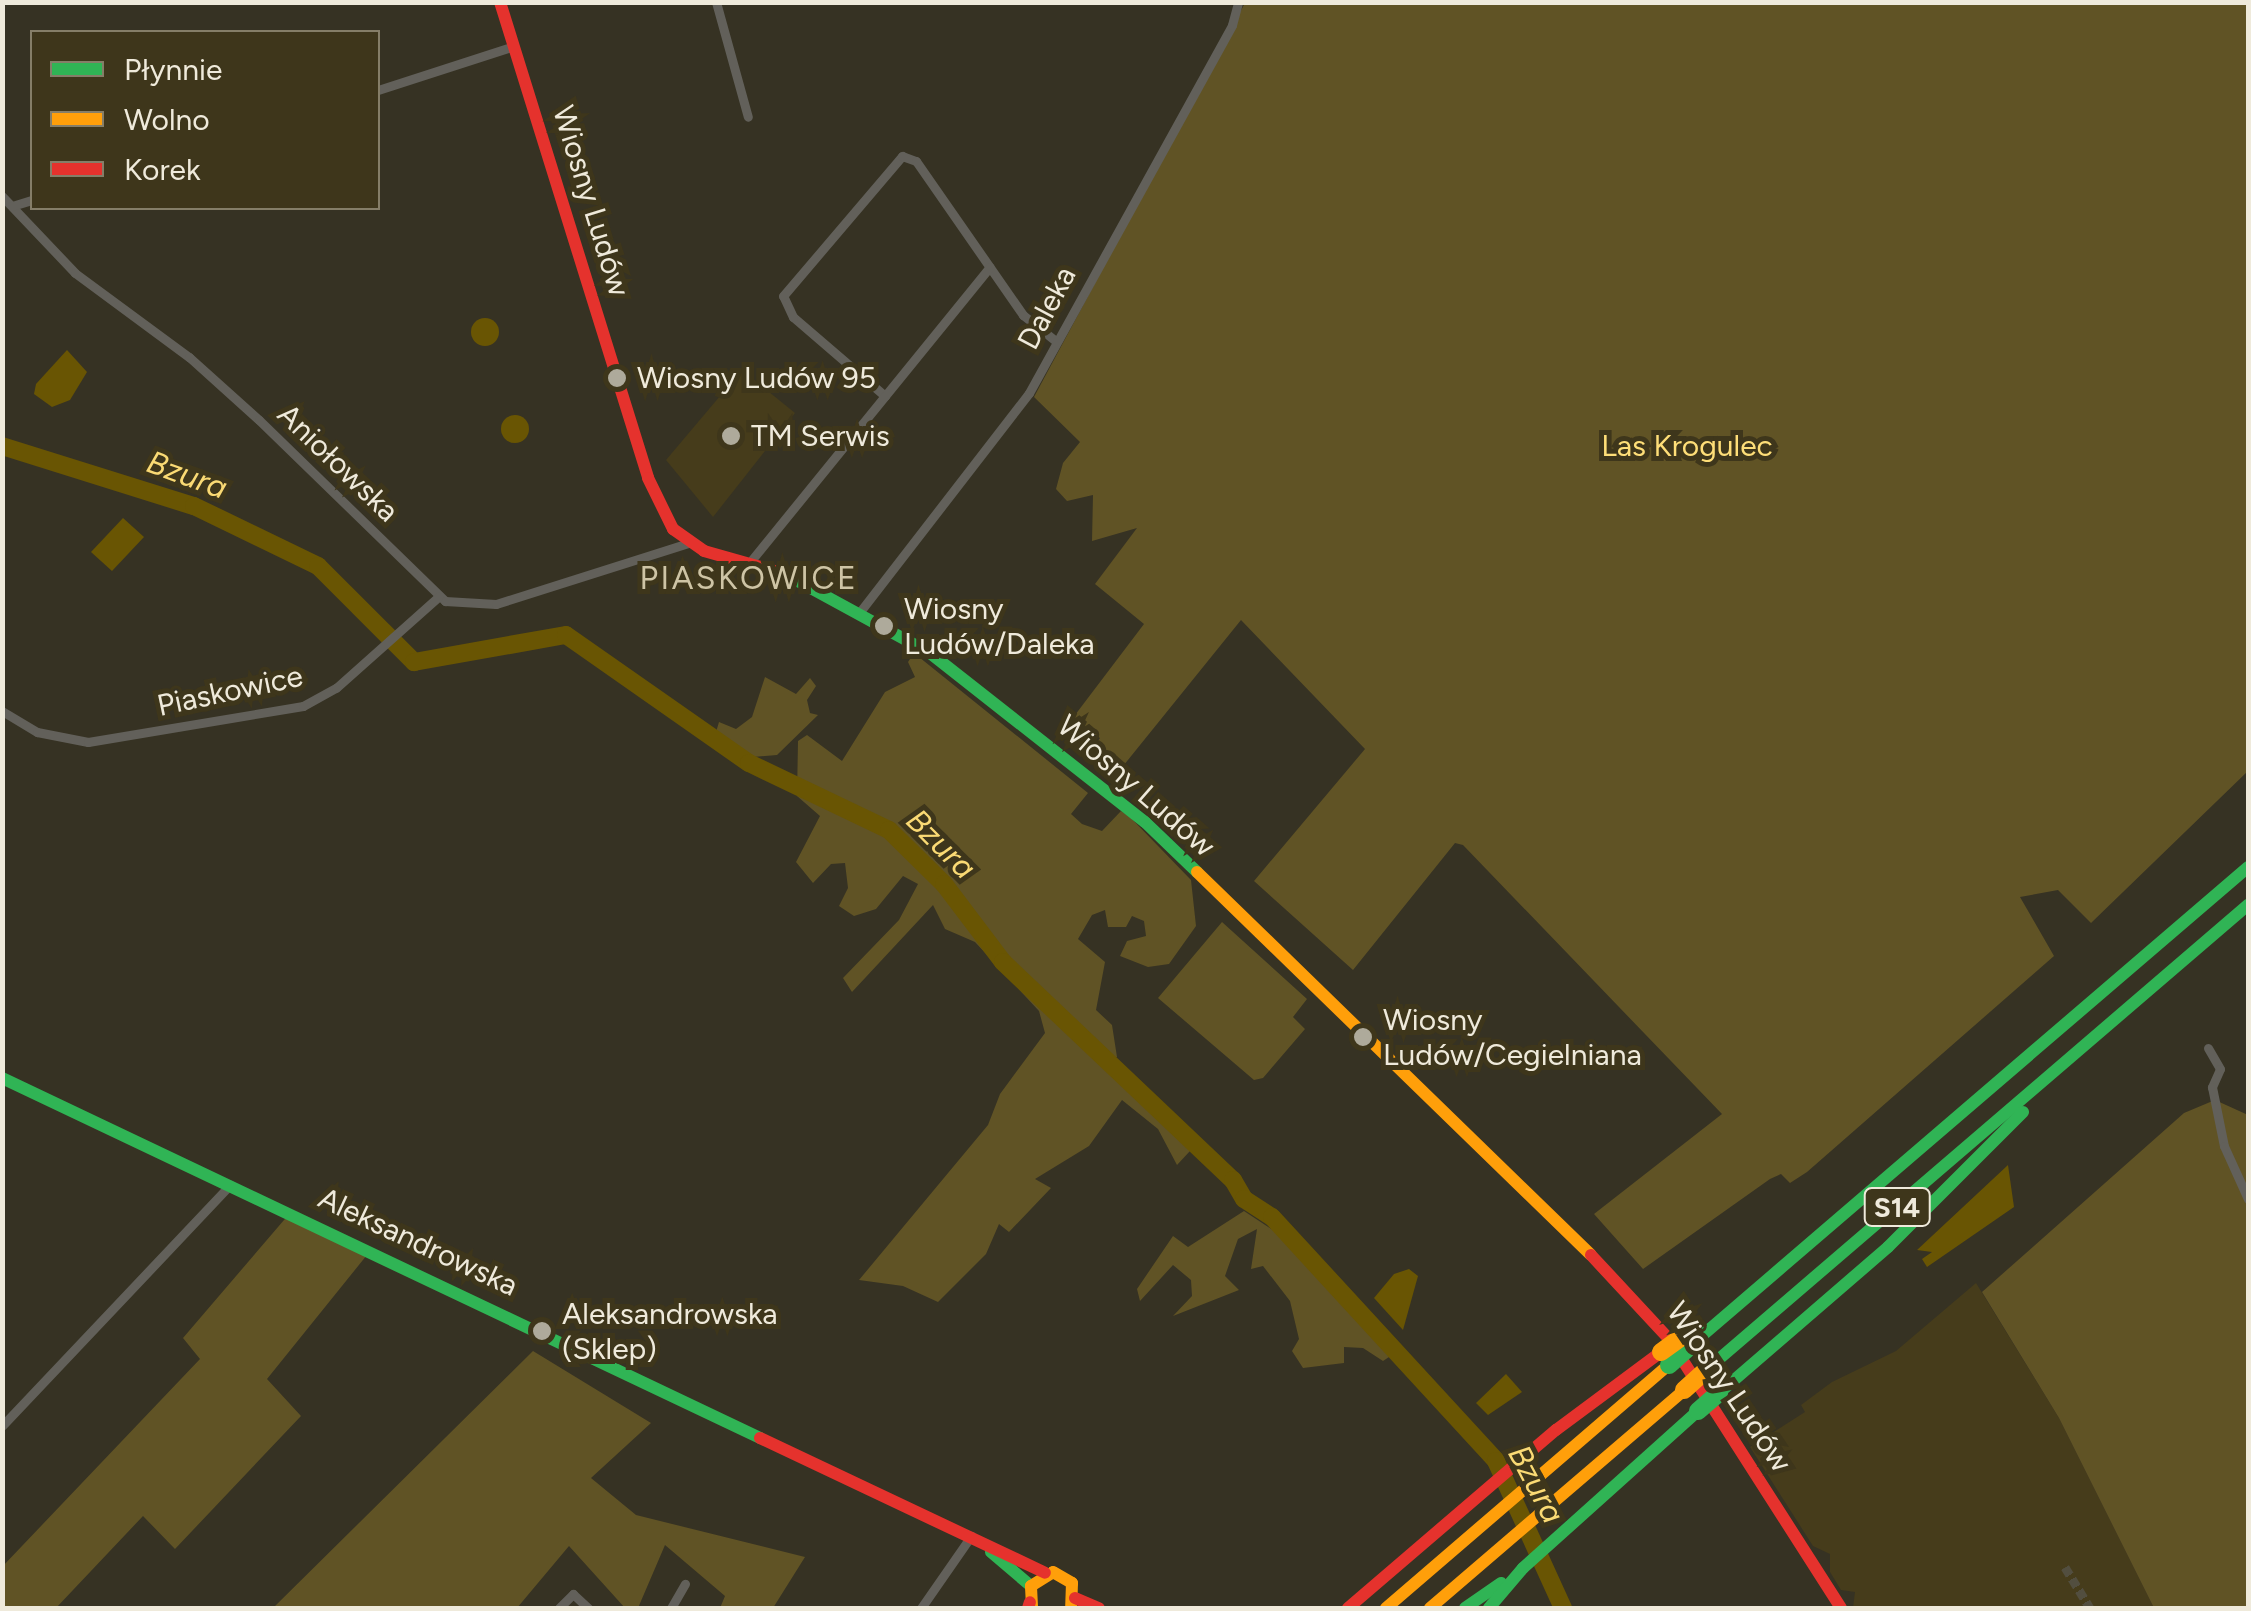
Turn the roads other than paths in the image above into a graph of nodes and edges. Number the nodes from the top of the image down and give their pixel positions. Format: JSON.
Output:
{"nodes":[{"id":1,"x":500,"y":2,"type":"edge"},
{"id":2,"x":716,"y":2,"type":"edge"},
{"id":3,"x":1238,"y":2,"type":"edge"},
{"id":4,"x":514,"y":46,"type":"junction"},
{"id":5,"x":380,"y":89,"type":"edge"},
{"id":6,"x":748,"y":117,"type":"dead end"},
{"id":7,"x":2,"y":196,"type":"edge"},
{"id":8,"x":30,"y":201,"type":"edge"},
{"id":9,"x":12,"y":206,"type":"junction"},
{"id":10,"x":990,"y":267,"type":"junction"},
{"id":11,"x":1057,"y":342,"type":"junction"},
{"id":12,"x":885,"y":396,"type":"junction"},
{"id":13,"x":688,"y":543,"type":"junction"},
{"id":14,"x":750,"y":562,"type":"junction"},
{"id":15,"x":438,"y":597,"type":"junction"},
{"id":16,"x":859,"y":613,"type":"junction"},
{"id":17,"x":2,"y":710,"type":"edge"},
{"id":18,"x":2248,"y":867,"type":"edge"},
{"id":19,"x":2248,"y":904,"type":"edge"},
{"id":20,"x":2088,"y":1042,"type":"junction"},
{"id":21,"x":2208,"y":1048,"type":"dead end"},
{"id":22,"x":2,"y":1078,"type":"edge"},
{"id":23,"x":230,"y":1185,"type":"junction"},
{"id":24,"x":2248,"y":1199,"type":"edge"},
{"id":25,"x":1665,"y":1358,"type":"junction"},
{"id":26,"x":2,"y":1426,"type":"edge"},
{"id":27,"x":972,"y":1536,"type":"junction"},
{"id":28,"x":1523,"y":1568,"type":"junction"},
{"id":29,"x":685,"y":1584,"type":"dead end"},
{"id":30,"x":1033,"y":1596,"type":"edge"},
{"id":31,"x":1073,"y":1603,"type":"edge"},
{"id":32,"x":559,"y":1608,"type":"edge"},
{"id":33,"x":588,"y":1608,"type":"edge"},
{"id":34,"x":671,"y":1608,"type":"edge"},
{"id":35,"x":921,"y":1608,"type":"edge"},
{"id":36,"x":1099,"y":1608,"type":"edge"},
{"id":37,"x":1348,"y":1608,"type":"edge"},
{"id":38,"x":1386,"y":1608,"type":"edge"},
{"id":39,"x":1430,"y":1608,"type":"edge"},
{"id":40,"x":1466,"y":1608,"type":"edge"},
{"id":41,"x":1488,"y":1608,"type":"edge"},
{"id":42,"x":1841,"y":1608,"type":"edge"}],
"edges":[{"from":1,"to":4,"type":"main road","name":"Wiosny Ludów"},
{"from":2,"to":6,"type":"street"},
{"from":3,"to":11,"type":"street","name":"Daleka"},
{"from":4,"to":5,"type":"street"},
{"from":4,"to":13,"type":"main road","name":"Wiosny Ludów"},
{"from":7,"to":9,"type":"street","name":"Aniołowska"},
{"from":8,"to":9,"type":"street"},
{"from":9,"to":15,"type":"street","name":"Aniołowska"},
{"from":10,"to":11,"type":"street"},
{"from":10,"to":12,"type":"street"},
{"from":10,"to":12,"type":"street"},
{"from":11,"to":16,"type":"street","name":"Daleka"},
{"from":12,"to":14,"type":"street"},
{"from":13,"to":14,"type":"main road","name":"Wiosny Ludów"},
{"from":13,"to":15,"type":"street"},
{"from":14,"to":16,"type":"main road","name":"Wiosny Ludów"},
{"from":15,"to":17,"type":"street","name":"Piaskowice"},
{"from":16,"to":42,"type":"main road","name":"Wiosny Ludów"},
{"from":18,"to":25,"type":"main road","number":"S14","bridge":true},
{"from":19,"to":20,"type":"main road","number":"S14"},
{"from":20,"to":28,"type":"main road","bridge":true},
{"from":20,"to":39,"type":"main road","number":"S14","bridge":true},
{"from":21,"to":24,"type":"street"},
{"from":22,"to":23,"type":"main road","name":"Aleksandrowska"},
{"from":23,"to":26,"type":"street"},
{"from":23,"to":27,"type":"main road","name":"Aleksandrowska"},
{"from":25,"to":37,"type":"main road"},
{"from":25,"to":38,"type":"main road","number":"S14"},
{"from":27,"to":30,"type":"main road","name":"Aleksandrowska"},
{"from":27,"to":35,"type":"street"},
{"from":28,"to":40,"type":"main road"},
{"from":28,"to":41,"type":"main road"},
{"from":29,"to":34,"type":"street"},
{"from":30,"to":31,"type":"main road","name":"Aleksandrowska"},
{"from":31,"to":36,"type":"main road"},
{"from":32,"to":33,"type":"street"}]}
